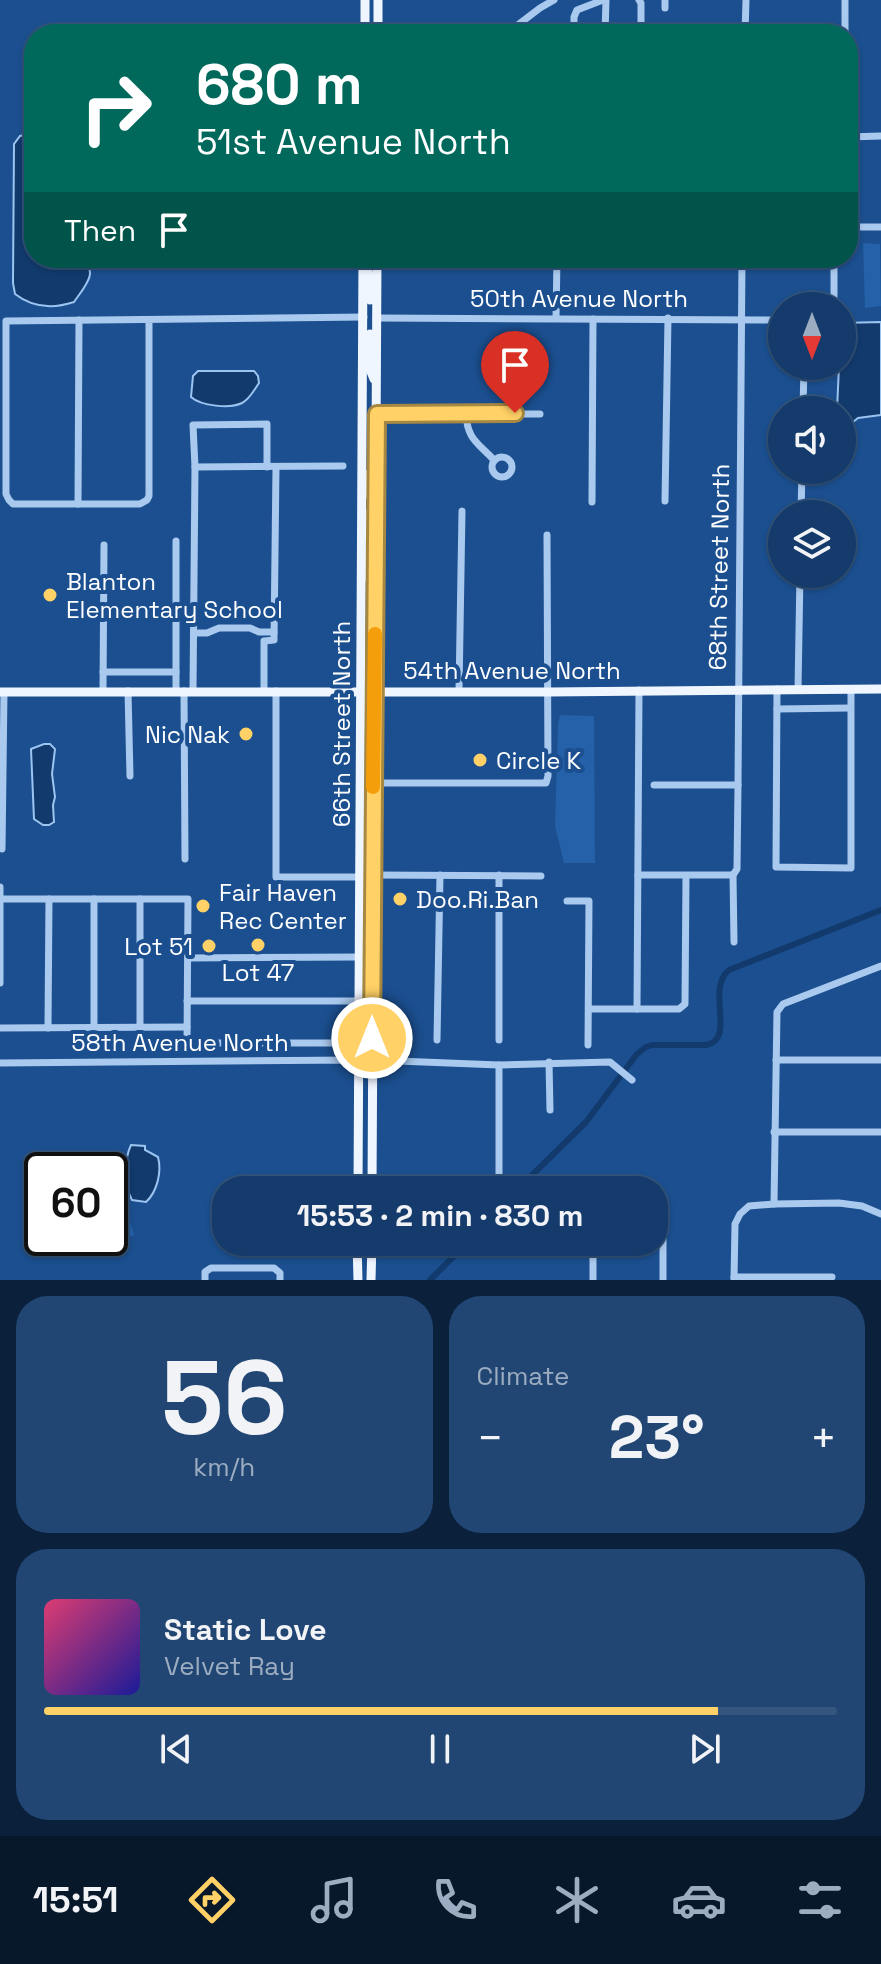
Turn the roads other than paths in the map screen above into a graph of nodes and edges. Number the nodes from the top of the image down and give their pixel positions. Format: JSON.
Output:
{"nodes":[{"id":1,"x":365,"y":0,"type":"edge"},
{"id":2,"x":378,"y":0,"type":"edge"},
{"id":3,"x":554,"y":0,"type":"edge"},
{"id":4,"x":605,"y":0,"type":"edge"},
{"id":5,"x":639,"y":0,"type":"edge"},
{"id":6,"x":746,"y":0,"type":"edge"},
{"id":7,"x":845,"y":0,"type":"edge"},
{"id":8,"x":365,"y":24,"type":"edge"},
{"id":9,"x":378,"y":24,"type":"edge"},
{"id":10,"x":520,"y":24,"type":"edge"},
{"id":11,"x":574,"y":24,"type":"edge"},
{"id":12,"x":605,"y":24,"type":"edge"},
{"id":13,"x":641,"y":24,"type":"edge"},
{"id":14,"x":745,"y":24,"type":"edge"},
{"id":15,"x":845,"y":24,"type":"edge"},
{"id":16,"x":881,"y":136,"type":"edge"},
{"id":17,"x":858,"y":137,"type":"edge"},
{"id":18,"x":858,"y":227,"type":"edge"},
{"id":19,"x":881,"y":227,"type":"edge"},
{"id":20,"x":363,"y":268,"type":"edge"},
{"id":21,"x":366,"y":268,"type":"edge"},
{"id":22,"x":377,"y":268,"type":"edge"},
{"id":23,"x":557,"y":268,"type":"edge"},
{"id":24,"x":742,"y":268,"type":"edge"},
{"id":25,"x":834,"y":268,"type":"edge"},
{"id":26,"x":834,"y":292,"type":"edge"},
{"id":27,"x":364,"y":317,"type":"junction"},
{"id":28,"x":376,"y":318,"type":"junction"},
{"id":29,"x":556,"y":318,"type":"junction"},
{"id":30,"x":668,"y":318,"type":"junction"},
{"id":31,"x":593,"y":319,"type":"junction"},
{"id":32,"x":741,"y":319,"type":"junction"},
{"id":33,"x":79,"y":320,"type":"junction"},
{"id":34,"x":149,"y":320,"type":"junction"},
{"id":35,"x":768,"y":320,"type":"edge"},
{"id":36,"x":3,"y":369,"type":"edge"},
{"id":37,"x":377,"y":387,"type":"junction"},
{"id":38,"x":466,"y":413,"type":"junction"},
{"id":39,"x":377,"y":414,"type":"junction"},
{"id":40,"x":540,"y":414,"type":"dead end"},
{"id":41,"x":363,"y":424,"type":"junction"},
{"id":42,"x":494,"y":460,"type":"dead end"},
{"id":43,"x":343,"y":466,"type":"dead end"},
{"id":44,"x":195,"y":467,"type":"junction"},
{"id":45,"x":271,"y":467,"type":"junction"},
{"id":46,"x":376,"y":500,"type":"junction"},
{"id":47,"x":665,"y":501,"type":"dead end"},
{"id":48,"x":592,"y":502,"type":"dead end"},
{"id":49,"x":78,"y":504,"type":"junction"},
{"id":50,"x":362,"y":504,"type":"junction"},
{"id":51,"x":462,"y":511,"type":"dead end"},
{"id":52,"x":547,"y":535,"type":"dead end"},
{"id":53,"x":176,"y":541,"type":"dead end"},
{"id":54,"x":376,"y":541,"type":"junction"},
{"id":55,"x":104,"y":545,"type":"dead end"},
{"id":56,"x":362,"y":552,"type":"junction"},
{"id":57,"x":375,"y":586,"type":"junction"},
{"id":58,"x":800,"y":588,"type":"edge"},
{"id":59,"x":274,"y":632,"type":"junction"},
{"id":60,"x":194,"y":633,"type":"junction"},
{"id":61,"x":103,"y":672,"type":"junction"},
{"id":62,"x":176,"y":672,"type":"junction"},
{"id":63,"x":738,"y":689,"type":"junction"},
{"id":64,"x":777,"y":689,"type":"junction"},
{"id":65,"x":798,"y":689,"type":"junction"},
{"id":66,"x":851,"y":689,"type":"junction"},
{"id":67,"x":881,"y":689,"type":"edge"},
{"id":68,"x":639,"y":690,"type":"junction"},
{"id":69,"x":103,"y":691,"type":"junction"},
{"id":70,"x":128,"y":691,"type":"junction"},
{"id":71,"x":185,"y":691,"type":"junction"},
{"id":72,"x":264,"y":691,"type":"junction"},
{"id":73,"x":276,"y":691,"type":"junction"},
{"id":74,"x":360,"y":691,"type":"junction"},
{"id":75,"x":374,"y":691,"type":"junction"},
{"id":76,"x":459,"y":691,"type":"junction"},
{"id":77,"x":2,"y":692,"type":"edge"},
{"id":78,"x":549,"y":692,"type":"junction"},
{"id":79,"x":850,"y":708,"type":"junction"},
{"id":80,"x":777,"y":709,"type":"junction"},
{"id":81,"x":130,"y":776,"type":"dead end"},
{"id":82,"x":373,"y":783,"type":"junction"},
{"id":83,"x":654,"y":785,"type":"dead end"},
{"id":84,"x":738,"y":785,"type":"junction"},
{"id":85,"x":360,"y":810,"type":"junction"},
{"id":86,"x":2,"y":849,"type":"dead end"},
{"id":87,"x":185,"y":859,"type":"dead end"},
{"id":88,"x":372,"y":875,"type":"junction"},
{"id":89,"x":440,"y":875,"type":"junction"},
{"id":90,"x":499,"y":875,"type":"junction"},
{"id":91,"x":638,"y":875,"type":"junction"},
{"id":92,"x":733,"y":875,"type":"junction"},
{"id":93,"x":541,"y":876,"type":"dead end"},
{"id":94,"x":686,"y":876,"type":"junction"},
{"id":95,"x":360,"y":877,"type":"junction"},
{"id":96,"x":0,"y":887,"type":"edge"},
{"id":97,"x":1,"y":899,"type":"edge"},
{"id":98,"x":49,"y":899,"type":"junction"},
{"id":99,"x":94,"y":899,"type":"junction"},
{"id":100,"x":140,"y":899,"type":"junction"},
{"id":101,"x":567,"y":901,"type":"dead end"},
{"id":102,"x":734,"y":942,"type":"dead end"},
{"id":103,"x":372,"y":944,"type":"junction"},
{"id":104,"x":360,"y":957,"type":"junction"},
{"id":105,"x":188,"y":958,"type":"junction"},
{"id":106,"x":881,"y":966,"type":"edge"},
{"id":107,"x":0,"y":983,"type":"edge"},
{"id":108,"x":359,"y":997,"type":"junction"},
{"id":109,"x":187,"y":1001,"type":"junction"},
{"id":110,"x":589,"y":1009,"type":"junction"},
{"id":111,"x":637,"y":1009,"type":"junction"},
{"id":112,"x":94,"y":1027,"type":"junction"},
{"id":113,"x":140,"y":1027,"type":"junction"},
{"id":114,"x":187,"y":1027,"type":"junction"},
{"id":115,"x":0,"y":1028,"type":"edge"},
{"id":116,"x":48,"y":1028,"type":"junction"},
{"id":117,"x":437,"y":1040,"type":"dead end"},
{"id":118,"x":499,"y":1040,"type":"dead end"},
{"id":119,"x":342,"y":1043,"type":"dead end"},
{"id":120,"x":588,"y":1045,"type":"dead end"},
{"id":121,"x":372,"y":1060,"type":"junction"},
{"id":122,"x":776,"y":1060,"type":"junction"},
{"id":123,"x":881,"y":1060,"type":"edge"},
{"id":124,"x":549,"y":1062,"type":"junction"},
{"id":125,"x":0,"y":1063,"type":"edge"},
{"id":126,"x":359,"y":1063,"type":"junction"},
{"id":127,"x":499,"y":1065,"type":"junction"},
{"id":128,"x":630,"y":1078,"type":"dead end"},
{"id":129,"x":550,"y":1110,"type":"dead end"},
{"id":130,"x":774,"y":1132,"type":"junction"},
{"id":131,"x":881,"y":1132,"type":"edge"},
{"id":132,"x":372,"y":1147,"type":"junction"},
{"id":133,"x":358,"y":1176,"type":"edge"},
{"id":134,"x":372,"y":1176,"type":"edge"},
{"id":135,"x":499,"y":1176,"type":"edge"},
{"id":136,"x":774,"y":1204,"type":"junction"},
{"id":137,"x":881,"y":1214,"type":"edge"},
{"id":138,"x":357,"y":1256,"type":"edge"},
{"id":139,"x":372,"y":1256,"type":"edge"},
{"id":140,"x":593,"y":1256,"type":"edge"},
{"id":141,"x":663,"y":1256,"type":"edge"},
{"id":142,"x":205,"y":1276,"type":"edge"},
{"id":143,"x":280,"y":1276,"type":"edge"},
{"id":144,"x":832,"y":1277,"type":"dead end"},
{"id":145,"x":734,"y":1279,"type":"edge"},
{"id":146,"x":358,"y":1280,"type":"edge"},
{"id":147,"x":371,"y":1280,"type":"edge"},
{"id":148,"x":593,"y":1280,"type":"edge"},
{"id":149,"x":663,"y":1280,"type":"edge"}],
"edges":[{"from":1,"to":8,"type":"main road"},
{"from":2,"to":9,"type":"main road"},
{"from":3,"to":10,"type":"street"},
{"from":4,"to":11,"type":"street"},
{"from":4,"to":12,"type":"street"},
{"from":5,"to":13,"type":"street"},
{"from":6,"to":14,"type":"street"},
{"from":7,"to":15,"type":"street"},
{"from":16,"to":17,"type":"street"},
{"from":18,"to":19,"type":"street"},
{"from":20,"to":27,"type":"main road","name":"66th Street North"},
{"from":21,"to":28,"type":"main road"},
{"from":22,"to":28,"type":"main road","name":"66th Street North"},
{"from":23,"to":29,"type":"street"},
{"from":24,"to":32,"type":"street","name":"68th Street North"},
{"from":25,"to":26,"type":"street"},
{"from":27,"to":34,"type":"street"},
{"from":27,"to":37,"type":"main road"},
{"from":27,"to":41,"type":"main road","name":"66th Street North"},
{"from":28,"to":29,"type":"street","name":"50th Avenue North"},
{"from":28,"to":37,"type":"main road","name":"66th Street North"},
{"from":29,"to":31,"type":"street","name":"50th Avenue North"},
{"from":30,"to":31,"type":"street","name":"50th Avenue North"},
{"from":30,"to":32,"type":"street","name":"50th Avenue North"},
{"from":30,"to":47,"type":"street"},
{"from":31,"to":48,"type":"street"},
{"from":32,"to":35,"type":"street","name":"50th Avenue North"},
{"from":32,"to":63,"type":"street","name":"68th Street North"},
{"from":33,"to":34,"type":"street"},
{"from":33,"to":36,"type":"street"},
{"from":33,"to":49,"type":"street"},
{"from":34,"to":49,"type":"street"},
{"from":36,"to":49,"type":"street"},
{"from":37,"to":39,"type":"main road","name":"66th Street North"},
{"from":38,"to":39,"type":"street"},
{"from":38,"to":40,"type":"street"},
{"from":38,"to":42,"type":"street"},
{"from":39,"to":46,"type":"main road","name":"66th Street North"},
{"from":41,"to":46,"type":"main road"},
{"from":41,"to":50,"type":"main road","name":"66th Street North"},
{"from":43,"to":45,"type":"street"},
{"from":44,"to":45,"type":"street"},
{"from":44,"to":45,"type":"street"},
{"from":44,"to":60,"type":"street"},
{"from":45,"to":59,"type":"street"},
{"from":46,"to":54,"type":"main road","name":"66th Street North"},
{"from":50,"to":54,"type":"main road"},
{"from":50,"to":56,"type":"main road","name":"66th Street North"},
{"from":51,"to":76,"type":"street"},
{"from":52,"to":78,"type":"street"},
{"from":53,"to":62,"type":"street"},
{"from":54,"to":57,"type":"main road","name":"66th Street North"},
{"from":55,"to":61,"type":"street"},
{"from":56,"to":57,"type":"main road"},
{"from":56,"to":74,"type":"main road","name":"66th Street North"},
{"from":57,"to":75,"type":"main road","name":"66th Street North"},
{"from":58,"to":65,"type":"street"},
{"from":59,"to":60,"type":"street"},
{"from":59,"to":72,"type":"street"},
{"from":60,"to":71,"type":"street"},
{"from":61,"to":62,"type":"street"},
{"from":61,"to":69,"type":"street"},
{"from":62,"to":71,"type":"street"},
{"from":63,"to":64,"type":"main road","name":"54th Avenue North"},
{"from":63,"to":68,"type":"main road","name":"54th Avenue North"},
{"from":63,"to":84,"type":"street","name":"68th Street North"},
{"from":64,"to":65,"type":"main road","name":"54th Avenue North"},
{"from":64,"to":80,"type":"street"},
{"from":65,"to":66,"type":"main road","name":"54th Avenue North"},
{"from":66,"to":67,"type":"main road","name":"54th Avenue North"},
{"from":66,"to":79,"type":"street"},
{"from":68,"to":78,"type":"main road","name":"54th Avenue North"},
{"from":68,"to":91,"type":"street"},
{"from":69,"to":70,"type":"main road","name":"54th Avenue North"},
{"from":69,"to":77,"type":"main road","name":"54th Avenue North"},
{"from":70,"to":71,"type":"main road","name":"54th Avenue North"},
{"from":70,"to":81,"type":"street"},
{"from":71,"to":72,"type":"main road","name":"54th Avenue North"},
{"from":71,"to":87,"type":"street"},
{"from":72,"to":73,"type":"main road","name":"54th Avenue North"},
{"from":73,"to":74,"type":"main road","name":"54th Avenue North"},
{"from":73,"to":95,"type":"street"},
{"from":74,"to":75,"type":"main road","name":"54th Avenue North"},
{"from":74,"to":85,"type":"main road","name":"66th Street North"},
{"from":75,"to":76,"type":"main road","name":"54th Avenue North"},
{"from":75,"to":82,"type":"main road","name":"66th Street North"},
{"from":76,"to":78,"type":"main road","name":"54th Avenue North"},
{"from":77,"to":86,"type":"street"},
{"from":78,"to":82,"type":"street"},
{"from":79,"to":80,"type":"street"},
{"from":79,"to":80,"type":"street"},
{"from":82,"to":88,"type":"main road","name":"66th Street North"},
{"from":83,"to":84,"type":"street"},
{"from":84,"to":92,"type":"street","name":"68th Street North"},
{"from":85,"to":88,"type":"main road"},
{"from":85,"to":95,"type":"main road","name":"66th Street North"},
{"from":88,"to":89,"type":"street"},
{"from":88,"to":103,"type":"main road","name":"66th Street North"},
{"from":89,"to":90,"type":"street"},
{"from":89,"to":117,"type":"street"},
{"from":90,"to":93,"type":"street"},
{"from":90,"to":118,"type":"street"},
{"from":91,"to":94,"type":"street"},
{"from":91,"to":111,"type":"street"},
{"from":92,"to":94,"type":"street"},
{"from":92,"to":102,"type":"street","name":"68th Street North"},
{"from":94,"to":111,"type":"street"},
{"from":95,"to":103,"type":"main road"},
{"from":95,"to":104,"type":"main road","name":"66th Street North"},
{"from":96,"to":97,"type":"street"},
{"from":97,"to":98,"type":"street"},
{"from":97,"to":107,"type":"street"},
{"from":98,"to":99,"type":"street"},
{"from":98,"to":116,"type":"street"},
{"from":99,"to":100,"type":"street"},
{"from":99,"to":112,"type":"street"},
{"from":100,"to":105,"type":"street"},
{"from":100,"to":113,"type":"street"},
{"from":101,"to":110,"type":"street"},
{"from":103,"to":121,"type":"main road","name":"66th Street North"},
{"from":104,"to":105,"type":"street"},
{"from":104,"to":108,"type":"main road","name":"66th Street North"},
{"from":105,"to":109,"type":"street"},
{"from":106,"to":122,"type":"street"},
{"from":108,"to":109,"type":"street"},
{"from":108,"to":121,"type":"main road"},
{"from":108,"to":126,"type":"main road","name":"66th Street North"},
{"from":109,"to":114,"type":"street"},
{"from":110,"to":111,"type":"street"},
{"from":110,"to":120,"type":"street"},
{"from":112,"to":113,"type":"street"},
{"from":112,"to":116,"type":"street"},
{"from":113,"to":114,"type":"street"},
{"from":114,"to":119,"type":"street"},
{"from":115,"to":116,"type":"street"},
{"from":121,"to":127,"type":"street"},
{"from":121,"to":132,"type":"main road","name":"66th Street North"},
{"from":122,"to":123,"type":"street"},
{"from":122,"to":130,"type":"street"},
{"from":124,"to":127,"type":"street"},
{"from":124,"to":128,"type":"street"},
{"from":124,"to":129,"type":"street"},
{"from":125,"to":126,"type":"street","name":"58th Avenue North"},
{"from":126,"to":132,"type":"main road"},
{"from":126,"to":133,"type":"main road","name":"66th Street North"},
{"from":127,"to":135,"type":"street"},
{"from":130,"to":131,"type":"street"},
{"from":130,"to":136,"type":"street"},
{"from":132,"to":134,"type":"main road","name":"66th Street North"},
{"from":136,"to":137,"type":"street"},
{"from":136,"to":145,"type":"street"},
{"from":138,"to":146,"type":"main road"},
{"from":139,"to":147,"type":"main road"},
{"from":140,"to":148,"type":"street"},
{"from":141,"to":149,"type":"street"},
{"from":142,"to":143,"type":"street"},
{"from":144,"to":145,"type":"street"}]}
